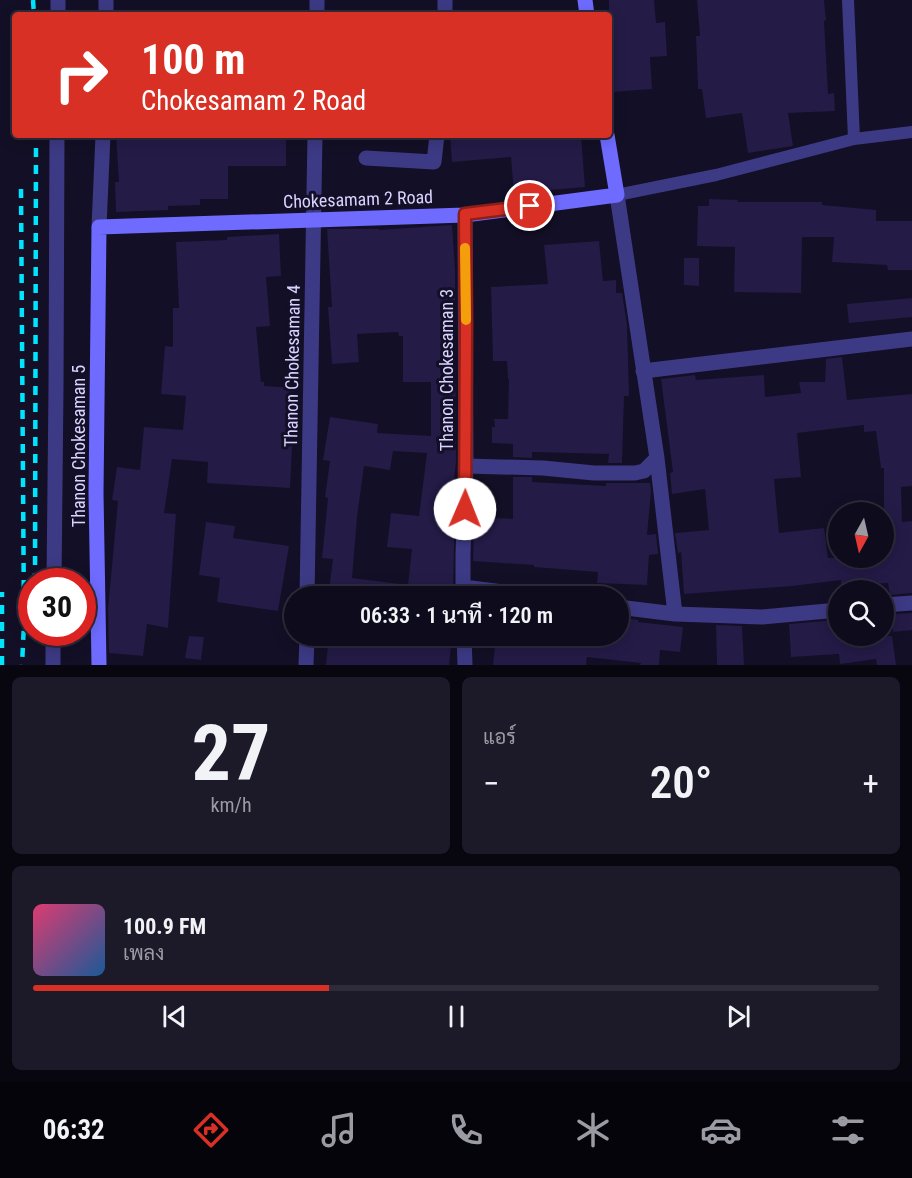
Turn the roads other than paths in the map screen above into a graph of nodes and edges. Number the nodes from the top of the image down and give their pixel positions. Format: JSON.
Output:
{"nodes":[{"id":1,"x":848,"y":0,"type":"edge"},
{"id":2,"x":912,"y":132,"type":"edge"},
{"id":3,"x":57,"y":138,"type":"edge"},
{"id":4,"x":103,"y":138,"type":"edge"},
{"id":5,"x":315,"y":138,"type":"edge"},
{"id":6,"x":437,"y":138,"type":"edge"},
{"id":7,"x":608,"y":138,"type":"edge"},
{"id":8,"x":854,"y":139,"type":"junction"},
{"id":9,"x":366,"y":158,"type":"dead end"},
{"id":10,"x":617,"y":195,"type":"junction"},
{"id":11,"x":465,"y":214,"type":"junction"},
{"id":12,"x":315,"y":219,"type":"junction"},
{"id":13,"x":99,"y":227,"type":"junction"},
{"id":14,"x":912,"y":339,"type":"edge"},
{"id":15,"x":644,"y":371,"type":"junction"},
{"id":16,"x":657,"y":458,"type":"junction"},
{"id":17,"x":466,"y":466,"type":"junction"},
{"id":18,"x":54,"y":568,"type":"edge"},
{"id":19,"x":307,"y":586,"type":"edge"},
{"id":20,"x":463,"y":586,"type":"edge"},
{"id":21,"x":912,"y":603,"type":"edge"},
{"id":22,"x":894,"y":604,"type":"edge"},
{"id":23,"x":629,"y":608,"type":"edge"},
{"id":24,"x":828,"y":611,"type":"edge"},
{"id":25,"x":675,"y":614,"type":"junction"},
{"id":26,"x":53,"y":646,"type":"edge"},
{"id":27,"x":307,"y":646,"type":"edge"},
{"id":28,"x":464,"y":646,"type":"edge"},
{"id":29,"x":53,"y":665,"type":"edge"},
{"id":30,"x":99,"y":665,"type":"edge"},
{"id":31,"x":306,"y":665,"type":"edge"},
{"id":32,"x":465,"y":665,"type":"edge"}],
"edges":[{"from":1,"to":8,"type":"lane"},
{"from":2,"to":8,"type":"lane"},
{"from":3,"to":18,"type":"street"},
{"from":4,"to":13,"type":"street"},
{"from":5,"to":12,"type":"street","name":"Thanon Chokesaman 4"},
{"from":6,"to":9,"type":"street"},
{"from":7,"to":10,"type":"street"},
{"from":8,"to":10,"type":"lane"},
{"from":10,"to":11,"type":"street","name":"Chokesamam 2 Road"},
{"from":10,"to":15,"type":"street"},
{"from":11,"to":12,"type":"street","name":"Chokesamam 2 Road"},
{"from":11,"to":17,"type":"street","name":"Thanon Chokesaman 3"},
{"from":12,"to":13,"type":"street","name":"Chokesamam 2 Road"},
{"from":12,"to":19,"type":"street","name":"Thanon Chokesaman 4"},
{"from":13,"to":30,"type":"street","name":"Thanon Chokesaman 5"},
{"from":14,"to":15,"type":"street"},
{"from":15,"to":16,"type":"street"},
{"from":16,"to":17,"type":"street"},
{"from":16,"to":25,"type":"street"},
{"from":17,"to":20,"type":"street","name":"Thanon Chokesaman 3"},
{"from":21,"to":22,"type":"street"},
{"from":23,"to":25,"type":"street"},
{"from":24,"to":25,"type":"street"},
{"from":26,"to":29,"type":"street"},
{"from":27,"to":31,"type":"street"},
{"from":28,"to":32,"type":"street"}]}
